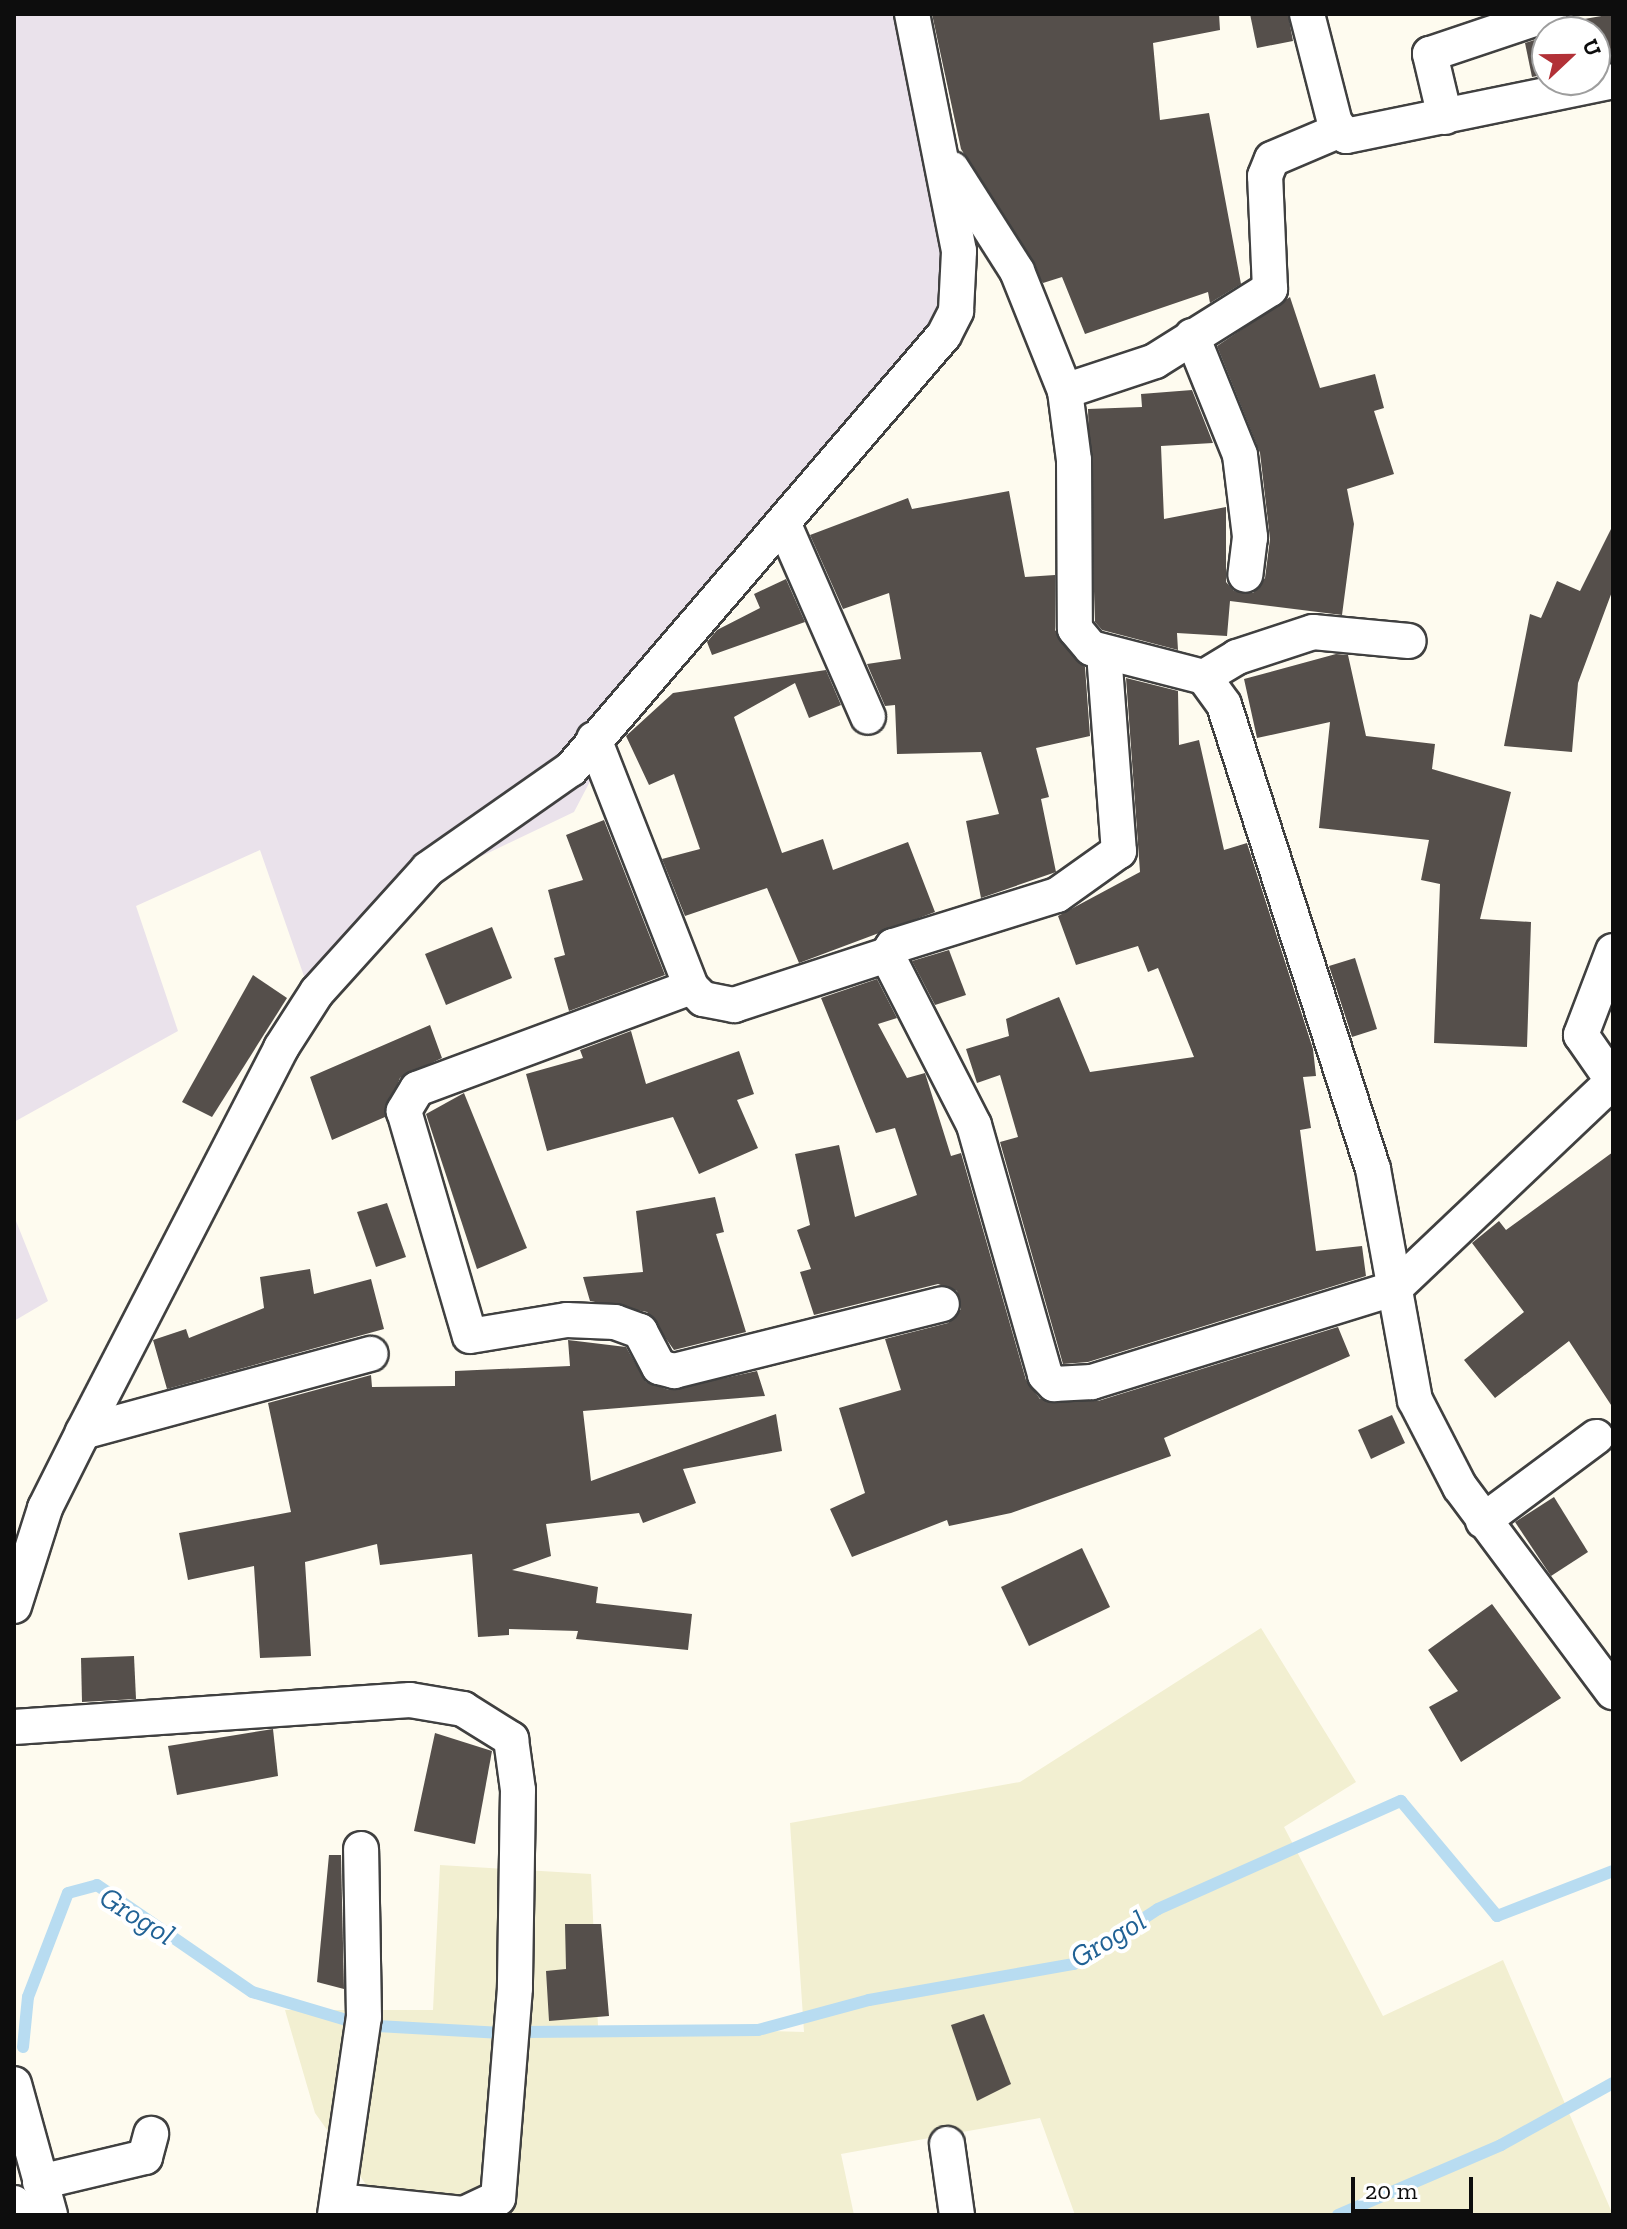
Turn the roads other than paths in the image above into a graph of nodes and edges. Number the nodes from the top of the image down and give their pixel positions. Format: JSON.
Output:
{"nodes":[{"id":1,"x":912,"y":14,"type":"edge"},
{"id":2,"x":1307,"y":14,"type":"edge"},
{"id":3,"x":1549,"y":14,"type":"edge"},
{"id":4,"x":1613,"y":81,"type":"edge"},
{"id":5,"x":1445,"y":117,"type":"junction"},
{"id":6,"x":1338,"y":131,"type":"junction"},
{"id":7,"x":942,"y":155,"type":"junction"},
{"id":8,"x":1192,"y":336,"type":"junction"},
{"id":9,"x":1065,"y":391,"type":"junction"},
{"id":10,"x":785,"y":527,"type":"junction"},
{"id":11,"x":1245,"y":575,"type":"dead end"},
{"id":12,"x":1409,"y":641,"type":"dead end"},
{"id":13,"x":1104,"y":653,"type":"junction"},
{"id":14,"x":1204,"y":677,"type":"junction"},
{"id":15,"x":868,"y":717,"type":"dead end"},
{"id":16,"x":594,"y":739,"type":"junction"},
{"id":17,"x":1613,"y":951,"type":"edge"},
{"id":18,"x":887,"y":955,"type":"junction"},
{"id":19,"x":691,"y":987,"type":"junction"},
{"id":20,"x":1613,"y":1081,"type":"edge"},
{"id":21,"x":1395,"y":1288,"type":"junction"},
{"id":22,"x":942,"y":1304,"type":"dead end"},
{"id":23,"x":371,"y":1354,"type":"dead end"},
{"id":24,"x":83,"y":1432,"type":"junction"},
{"id":25,"x":1596,"y":1437,"type":"dead end"},
{"id":26,"x":1483,"y":1521,"type":"junction"},
{"id":27,"x":14,"y":1606,"type":"edge"},
{"id":28,"x":1613,"y":1692,"type":"edge"},
{"id":29,"x":14,"y":1727,"type":"edge"},
{"id":30,"x":361,"y":1849,"type":"dead end"},
{"id":31,"x":14,"y":2084,"type":"edge"},
{"id":32,"x":151,"y":2134,"type":"dead end"},
{"id":33,"x":947,"y":2144,"type":"dead end"},
{"id":34,"x":40,"y":2182,"type":"junction"},
{"id":35,"x":14,"y":2203,"type":"edge"},
{"id":36,"x":338,"y":2208,"type":"edge"},
{"id":37,"x":18,"y":2215,"type":"edge"},
{"id":38,"x":50,"y":2215,"type":"edge"},
{"id":39,"x":957,"y":2215,"type":"edge"}],
"edges":[{"from":1,"to":7,"type":"street"},
{"from":2,"to":6,"type":"street"},
{"from":3,"to":5,"type":"street"},
{"from":4,"to":5,"type":"street"},
{"from":5,"to":6,"type":"street"},
{"from":6,"to":8,"type":"street"},
{"from":7,"to":9,"type":"street"},
{"from":7,"to":10,"type":"street"},
{"from":8,"to":9,"type":"street"},
{"from":8,"to":11,"type":"street"},
{"from":9,"to":13,"type":"street"},
{"from":10,"to":15,"type":"street"},
{"from":10,"to":16,"type":"street"},
{"from":12,"to":14,"type":"street"},
{"from":13,"to":14,"type":"street"},
{"from":13,"to":18,"type":"street"},
{"from":14,"to":21,"type":"street"},
{"from":16,"to":19,"type":"street"},
{"from":16,"to":24,"type":"street"},
{"from":17,"to":20,"type":"street"},
{"from":18,"to":19,"type":"street"},
{"from":18,"to":21,"type":"street"},
{"from":19,"to":22,"type":"street"},
{"from":20,"to":21,"type":"street"},
{"from":21,"to":26,"type":"street"},
{"from":23,"to":24,"type":"street"},
{"from":24,"to":27,"type":"street"},
{"from":25,"to":26,"type":"street"},
{"from":26,"to":28,"type":"street"},
{"from":29,"to":36,"type":"street"},
{"from":30,"to":36,"type":"street"},
{"from":31,"to":34,"type":"street"},
{"from":32,"to":34,"type":"street"},
{"from":33,"to":39,"type":"street"},
{"from":34,"to":38,"type":"street"},
{"from":35,"to":37,"type":"street"}]}
